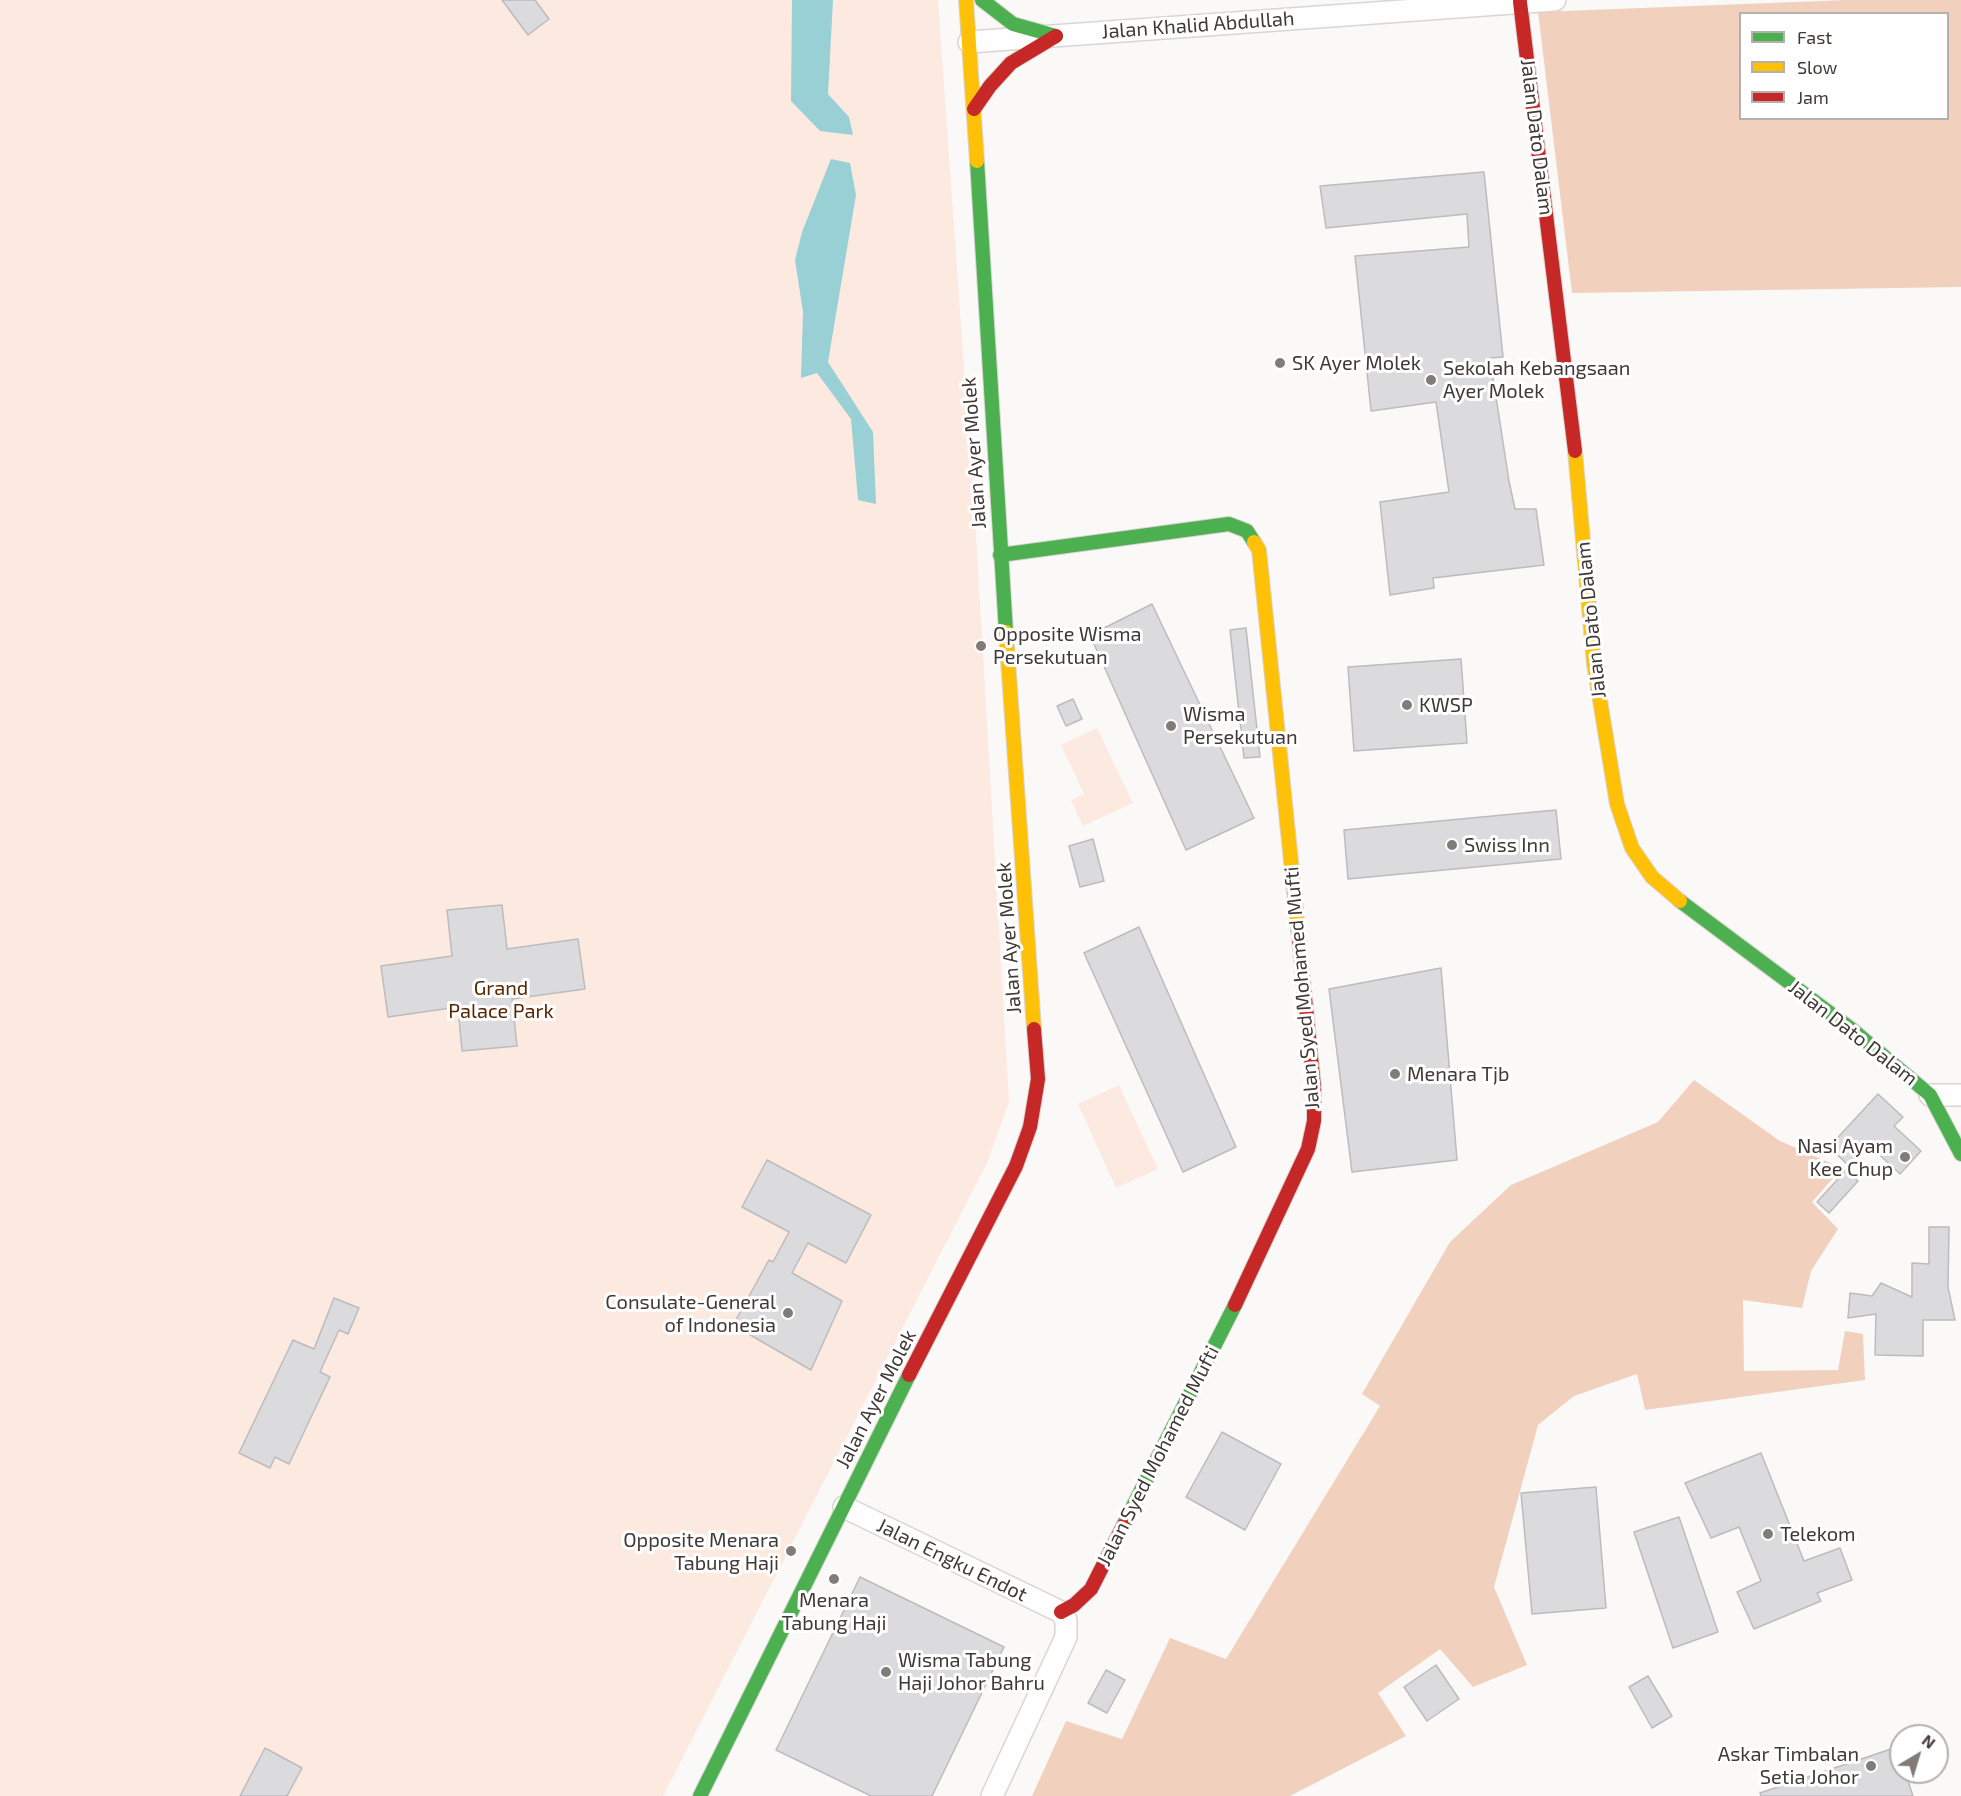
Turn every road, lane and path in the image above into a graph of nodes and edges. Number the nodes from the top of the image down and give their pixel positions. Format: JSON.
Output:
{"nodes":[{"id":1,"x":966,"y":0,"type":"edge"},
{"id":2,"x":982,"y":0,"type":"edge"},
{"id":3,"x":1555,"y":0,"type":"edge"},
{"id":4,"x":1520,"y":2,"type":"junction"},
{"id":5,"x":1056,"y":36,"type":"junction"},
{"id":6,"x":969,"y":42,"type":"junction"},
{"id":7,"x":974,"y":109,"type":"junction"},
{"id":8,"x":1000,"y":555,"type":"junction"},
{"id":9,"x":1930,"y":1095,"type":"junction"},
{"id":10,"x":1961,"y":1095,"type":"edge"},
{"id":11,"x":1961,"y":1154,"type":"edge"},
{"id":12,"x":844,"y":1507,"type":"junction"},
{"id":13,"x":1061,"y":1611,"type":"junction"},
{"id":14,"x":700,"y":1796,"type":"edge"},
{"id":15,"x":992,"y":1796,"type":"edge"}],
"edges":[{"from":1,"to":6,"type":"street","name":"Jalan Ayer Molek"},
{"from":2,"to":5,"type":"street"},
{"from":3,"to":4,"type":"street","name":"Jalan Khalid Abdullah"},
{"from":4,"to":5,"type":"street","name":"Jalan Khalid Abdullah"},
{"from":4,"to":9,"type":"street","name":"Jalan Dato Dalam"},
{"from":5,"to":6,"type":"street","name":"Jalan Khalid Abdullah"},
{"from":5,"to":7,"type":"street"},
{"from":6,"to":7,"type":"street","name":"Jalan Ayer Molek"},
{"from":7,"to":8,"type":"street","name":"Jalan Ayer Molek"},
{"from":8,"to":12,"type":"street","name":"Jalan Ayer Molek"},
{"from":8,"to":13,"type":"street","name":"Jalan Syed Mohamed Mufti"},
{"from":9,"to":10,"type":"street","name":"Jalan Dato Dalam"},
{"from":9,"to":11,"type":"street","name":"Jalan Dato Dalam"},
{"from":12,"to":13,"type":"street","name":"Jalan Engku Endot"},
{"from":12,"to":14,"type":"street","name":"Jalan Ayer Molek"},
{"from":13,"to":15,"type":"street"}]}
